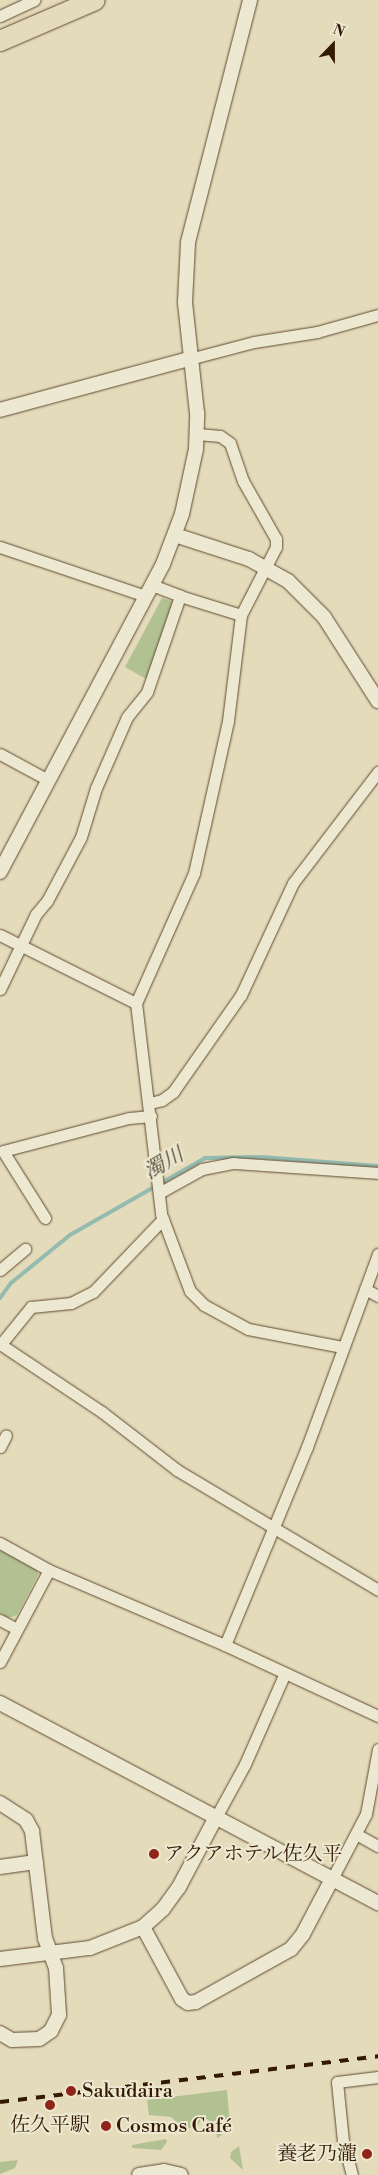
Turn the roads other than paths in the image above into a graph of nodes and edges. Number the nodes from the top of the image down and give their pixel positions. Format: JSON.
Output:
{"nodes":[{"id":1,"x":35,"y":0,"type":"edge"},
{"id":2,"x":95,"y":0,"type":"edge"},
{"id":3,"x":250,"y":0,"type":"edge"},
{"id":4,"x":0,"y":16,"type":"edge"},
{"id":5,"x":0,"y":41,"type":"edge"},
{"id":6,"x":378,"y":314,"type":"edge"},
{"id":7,"x":193,"y":358,"type":"junction"},
{"id":8,"x":0,"y":410,"type":"edge"},
{"id":9,"x":197,"y":434,"type":"junction"},
{"id":10,"x":175,"y":535,"type":"junction"},
{"id":11,"x":0,"y":547,"type":"edge"},
{"id":12,"x":266,"y":567,"type":"junction"},
{"id":13,"x":149,"y":590,"type":"junction"},
{"id":14,"x":180,"y":596,"type":"junction"},
{"id":15,"x":241,"y":614,"type":"junction"},
{"id":16,"x":378,"y":701,"type":"edge"},
{"id":17,"x":0,"y":754,"type":"edge"},
{"id":18,"x":378,"y":772,"type":"edge"},
{"id":19,"x":48,"y":780,"type":"junction"},
{"id":20,"x":0,"y":872,"type":"edge"},
{"id":21,"x":0,"y":935,"type":"edge"},
{"id":22,"x":21,"y":945,"type":"junction"},
{"id":23,"x":0,"y":989,"type":"edge"},
{"id":24,"x":136,"y":1003,"type":"junction"},
{"id":25,"x":150,"y":1102,"type":"junction"},
{"id":26,"x":151,"y":1116,"type":"junction"},
{"id":27,"x":378,"y":1172,"type":"edge"},
{"id":28,"x":159,"y":1191,"type":"junction"},
{"id":29,"x":45,"y":1218,"type":"dead end"},
{"id":30,"x":163,"y":1219,"type":"junction"},
{"id":31,"x":25,"y":1249,"type":"dead end"},
{"id":32,"x":378,"y":1254,"type":"edge"},
{"id":33,"x":0,"y":1270,"type":"edge"},
{"id":34,"x":365,"y":1289,"type":"junction"},
{"id":35,"x":378,"y":1296,"type":"edge"},
{"id":36,"x":0,"y":1344,"type":"edge"},
{"id":37,"x":342,"y":1347,"type":"junction"},
{"id":38,"x":6,"y":1434,"type":"dead end"},
{"id":39,"x":0,"y":1447,"type":"edge"},
{"id":40,"x":272,"y":1527,"type":"junction"},
{"id":41,"x":0,"y":1543,"type":"edge"},
{"id":42,"x":49,"y":1570,"type":"junction"},
{"id":43,"x":378,"y":1590,"type":"edge"},
{"id":44,"x":0,"y":1620,"type":"edge"},
{"id":45,"x":17,"y":1629,"type":"junction"},
{"id":46,"x":225,"y":1645,"type":"junction"},
{"id":47,"x":0,"y":1662,"type":"edge"},
{"id":48,"x":284,"y":1675,"type":"junction"},
{"id":49,"x":0,"y":1703,"type":"edge"},
{"id":50,"x":378,"y":1716,"type":"edge"},
{"id":51,"x":378,"y":1749,"type":"edge"},
{"id":52,"x":0,"y":1803,"type":"edge"},
{"id":53,"x":216,"y":1817,"type":"junction"},
{"id":54,"x":356,"y":1834,"type":"junction"},
{"id":55,"x":378,"y":1846,"type":"edge"},
{"id":56,"x":36,"y":1862,"type":"junction"},
{"id":57,"x":0,"y":1867,"type":"edge"},
{"id":58,"x":333,"y":1877,"type":"junction"},
{"id":59,"x":378,"y":1903,"type":"edge"},
{"id":60,"x":143,"y":1927,"type":"junction"},
{"id":61,"x":50,"y":1953,"type":"junction"},
{"id":62,"x":0,"y":1959,"type":"edge"},
{"id":63,"x":0,"y":2033,"type":"edge"},
{"id":64,"x":378,"y":2077,"type":"edge"},
{"id":65,"x":139,"y":2175,"type":"edge"},
{"id":66,"x":182,"y":2175,"type":"edge"},
{"id":67,"x":352,"y":2175,"type":"edge"}],
"edges":[{"from":1,"to":4,"type":"street"},
{"from":2,"to":5,"type":"highway"},
{"from":3,"to":7,"type":"street"},
{"from":6,"to":7,"type":"street"},
{"from":7,"to":8,"type":"street"},
{"from":7,"to":9,"type":"street"},
{"from":9,"to":10,"type":"street"},
{"from":9,"to":12,"type":"street"},
{"from":10,"to":12,"type":"street"},
{"from":10,"to":13,"type":"street"},
{"from":11,"to":13,"type":"street"},
{"from":12,"to":15,"type":"street"},
{"from":12,"to":16,"type":"street"},
{"from":13,"to":14,"type":"street"},
{"from":13,"to":19,"type":"street"},
{"from":14,"to":15,"type":"street"},
{"from":14,"to":22,"type":"street"},
{"from":15,"to":24,"type":"street"},
{"from":17,"to":19,"type":"street"},
{"from":18,"to":25,"type":"street"},
{"from":19,"to":20,"type":"street"},
{"from":21,"to":22,"type":"street"},
{"from":22,"to":23,"type":"street"},
{"from":22,"to":24,"type":"street"},
{"from":24,"to":25,"type":"street"},
{"from":25,"to":26,"type":"street"},
{"from":26,"to":28,"type":"street"},
{"from":26,"to":29,"type":"street"},
{"from":27,"to":28,"type":"street"},
{"from":28,"to":30,"type":"street"},
{"from":30,"to":36,"type":"street"},
{"from":30,"to":37,"type":"street"},
{"from":31,"to":33,"type":"street"},
{"from":32,"to":34,"type":"street"},
{"from":34,"to":35,"type":"street"},
{"from":34,"to":37,"type":"street"},
{"from":36,"to":40,"type":"street"},
{"from":37,"to":40,"type":"street"},
{"from":38,"to":39,"type":"street"},
{"from":40,"to":43,"type":"street"},
{"from":40,"to":46,"type":"street"},
{"from":41,"to":42,"type":"street"},
{"from":42,"to":45,"type":"street"},
{"from":42,"to":46,"type":"street"},
{"from":44,"to":45,"type":"street"},
{"from":45,"to":47,"type":"street"},
{"from":46,"to":48,"type":"street"},
{"from":48,"to":50,"type":"street"},
{"from":48,"to":53,"type":"street"},
{"from":49,"to":53,"type":"street"},
{"from":51,"to":54,"type":"street"},
{"from":52,"to":56,"type":"street"},
{"from":53,"to":58,"type":"street"},
{"from":53,"to":60,"type":"street"},
{"from":54,"to":55,"type":"street"},
{"from":54,"to":58,"type":"street"},
{"from":56,"to":57,"type":"street"},
{"from":56,"to":61,"type":"street"},
{"from":58,"to":59,"type":"street"},
{"from":58,"to":60,"type":"street"},
{"from":60,"to":61,"type":"street"},
{"from":61,"to":62,"type":"street"},
{"from":61,"to":63,"type":"street"},
{"from":64,"to":67,"type":"street"},
{"from":65,"to":66,"type":"street"}]}
